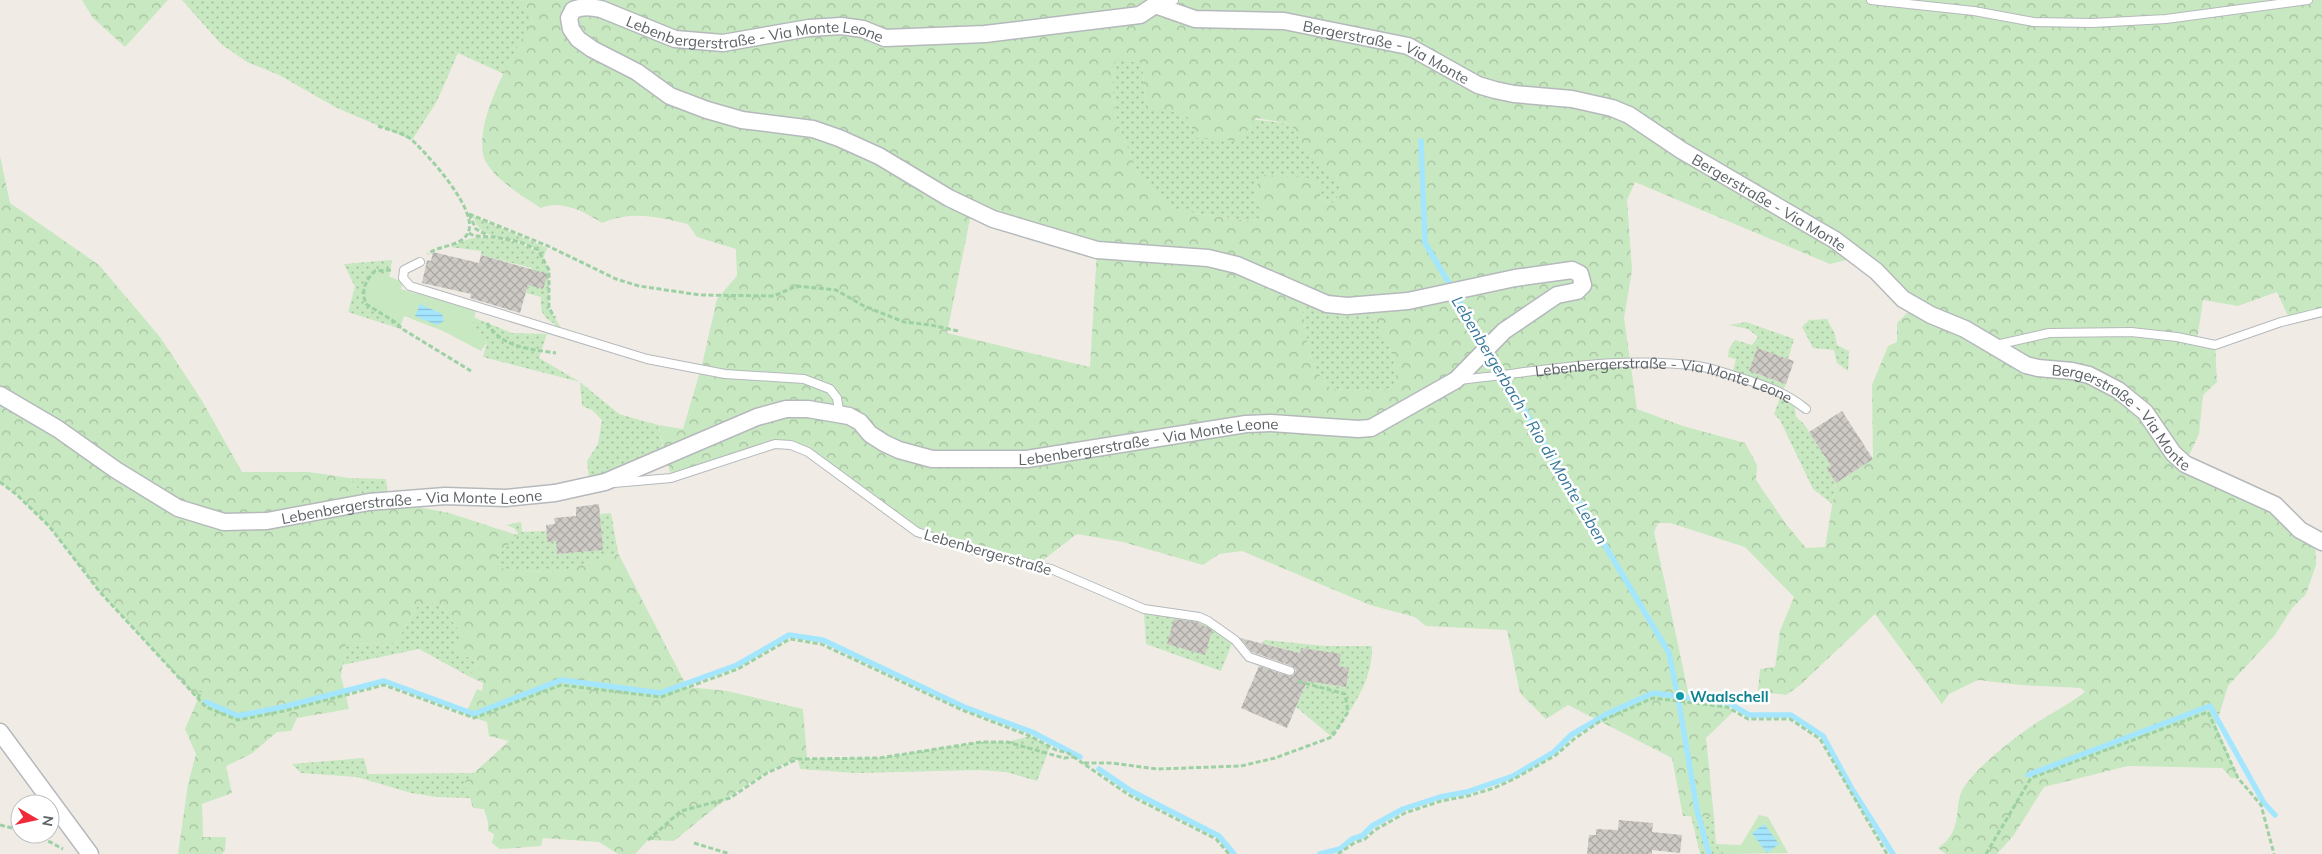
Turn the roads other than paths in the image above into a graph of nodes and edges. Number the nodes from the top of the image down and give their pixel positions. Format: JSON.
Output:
{"nodes":[{"id":1,"x":1174,"y":0,"type":"edge"},
{"id":2,"x":1872,"y":0,"type":"edge"},
{"id":3,"x":2308,"y":0,"type":"edge"},
{"id":4,"x":1154,"y":2,"type":"edge"},
{"id":5,"x":420,"y":262,"type":"road end"},
{"id":6,"x":2322,"y":312,"type":"edge"},
{"id":7,"x":1992,"y":345,"type":"junction"},
{"id":8,"x":1456,"y":380,"type":"junction"},
{"id":9,"x":0,"y":395,"type":"edge"},
{"id":10,"x":1806,"y":409,"type":"dead end"},
{"id":11,"x":840,"y":416,"type":"junction"},
{"id":12,"x":605,"y":482,"type":"junction"},
{"id":13,"x":2322,"y":542,"type":"edge"},
{"id":14,"x":1290,"y":671,"type":"road end"},
{"id":15,"x":0,"y":732,"type":"edge"},
{"id":16,"x":90,"y":854,"type":"edge"}],
"edges":[{"from":1,"to":4,"type":"lane"},
{"from":2,"to":3,"type":"lane"},
{"from":4,"to":7,"type":"street","name":"Bergerstraße - Via Monte"},
{"from":4,"to":8,"type":"street","name":"Lebenbergerstraße - Via Monte Leone"},
{"from":5,"to":11,"type":"lane"},
{"from":6,"to":7,"type":"lane"},
{"from":7,"to":13,"type":"street","name":"Bergerstraße - Via Monte"},
{"from":8,"to":10,"type":"lane","name":"Lebenbergerstraße - Via Monte Leone"},
{"from":8,"to":11,"type":"street","name":"Lebenbergerstraße - Via Monte Leone"},
{"from":9,"to":12,"type":"street","name":"Lebenbergerstraße - Via Monte Leone"},
{"from":11,"to":12,"type":"street","name":"Lebenbergerstraße - Via Monte Leone"},
{"from":12,"to":14,"type":"lane","name":"Lebenbergerstraße"},
{"from":15,"to":16,"type":"street"}]}
